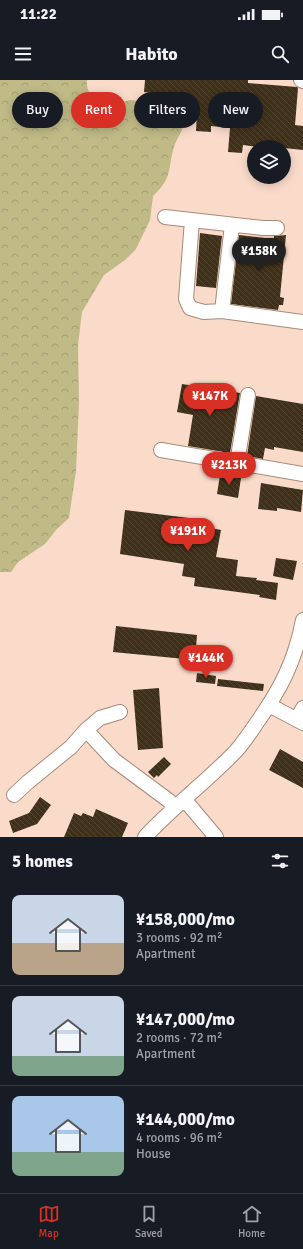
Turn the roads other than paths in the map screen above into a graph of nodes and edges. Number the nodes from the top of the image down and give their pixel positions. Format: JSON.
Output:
{"nodes":[{"id":1,"x":165,"y":217,"type":"dead end"},
{"id":2,"x":192,"y":220,"type":"junction"},
{"id":3,"x":232,"y":225,"type":"junction"},
{"id":4,"x":277,"y":228,"type":"dead end"},
{"id":5,"x":222,"y":311,"type":"junction"},
{"id":6,"x":303,"y":322,"type":"edge"},
{"id":7,"x":248,"y":395,"type":"dead end"},
{"id":8,"x":161,"y":450,"type":"dead end"},
{"id":9,"x":237,"y":463,"type":"junction"},
{"id":10,"x":303,"y":474,"type":"edge"},
{"id":11,"x":303,"y":620,"type":"edge"},
{"id":12,"x":269,"y":705,"type":"junction"},
{"id":13,"x":120,"y":712,"type":"dead end"},
{"id":14,"x":301,"y":716,"type":"edge"},
{"id":15,"x":86,"y":730,"type":"junction"},
{"id":16,"x":14,"y":795,"type":"dead end"},
{"id":17,"x":179,"y":803,"type":"junction"},
{"id":18,"x":146,"y":837,"type":"edge"},
{"id":19,"x":216,"y":837,"type":"edge"}],
"edges":[{"from":1,"to":2,"type":"street"},
{"from":2,"to":3,"type":"street"},
{"from":2,"to":5,"type":"street"},
{"from":3,"to":4,"type":"street"},
{"from":3,"to":5,"type":"street"},
{"from":5,"to":6,"type":"street"},
{"from":7,"to":9,"type":"street"},
{"from":8,"to":9,"type":"street"},
{"from":9,"to":10,"type":"street"},
{"from":11,"to":12,"type":"street"},
{"from":12,"to":14,"type":"street"},
{"from":12,"to":17,"type":"street"},
{"from":13,"to":15,"type":"street"},
{"from":15,"to":16,"type":"street"},
{"from":15,"to":17,"type":"street"},
{"from":17,"to":18,"type":"street"},
{"from":17,"to":19,"type":"street"}]}
